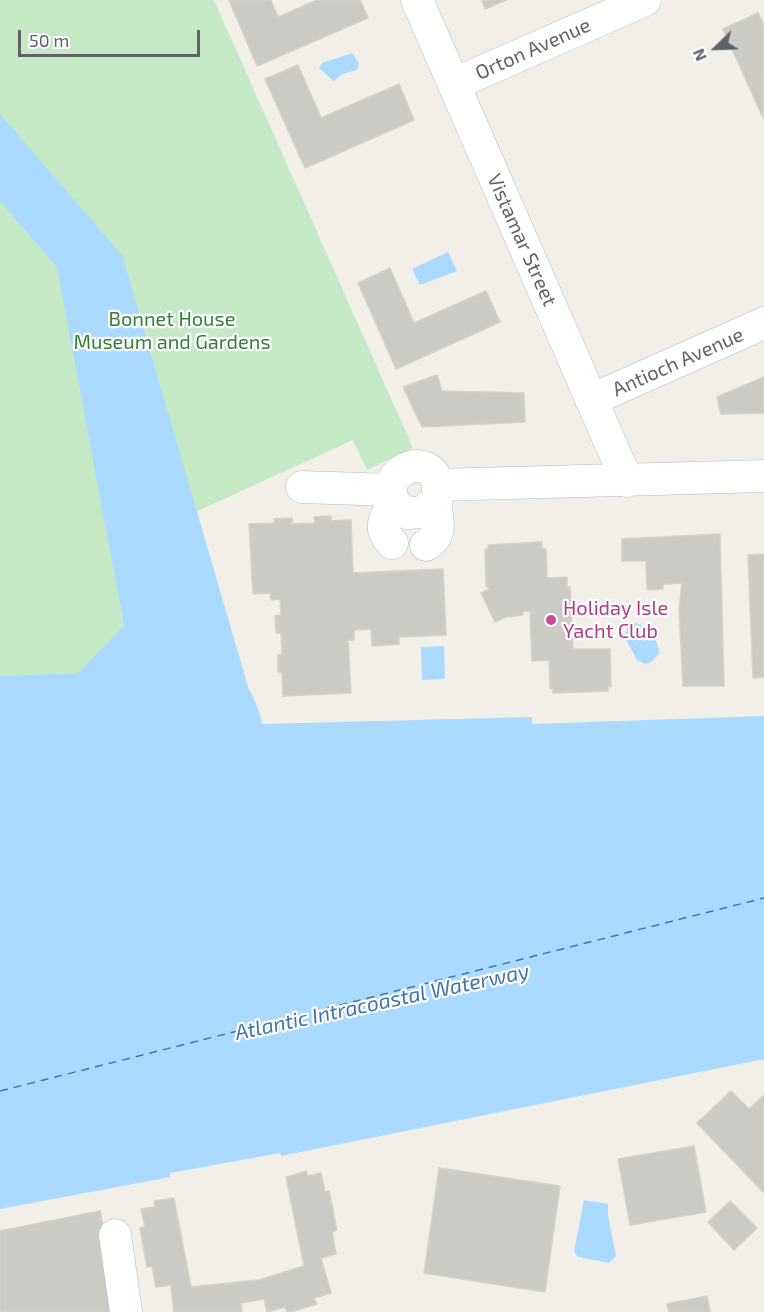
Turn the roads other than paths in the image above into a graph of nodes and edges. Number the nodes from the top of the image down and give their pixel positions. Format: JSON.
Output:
{"nodes":[{"id":1,"x":417,"y":0,"type":"edge"},
{"id":2,"x":645,"y":0,"type":"edge"},
{"id":3,"x":454,"y":84,"type":"junction"},
{"id":4,"x":764,"y":323,"type":"edge"},
{"id":5,"x":591,"y":400,"type":"junction"},
{"id":6,"x":764,"y":476,"type":"edge"},
{"id":7,"x":627,"y":481,"type":"junction"},
{"id":8,"x":302,"y":486,"type":"dead end"},
{"id":9,"x":437,"y":493,"type":"junction"},
{"id":10,"x":393,"y":496,"type":"junction"},
{"id":11,"x":392,"y":543,"type":"dead end"},
{"id":12,"x":426,"y":545,"type":"dead end"},
{"id":13,"x":115,"y":1235,"type":"dead end"},
{"id":14,"x":126,"y":1312,"type":"edge"}],
"edges":[{"from":1,"to":3,"type":"street","name":"Vistamar Street"},
{"from":2,"to":3,"type":"street","name":"Orton Avenue"},
{"from":3,"to":5,"type":"street","name":"Vistamar Street"},
{"from":4,"to":5,"type":"street","name":"Antioch Avenue"},
{"from":5,"to":7,"type":"street","name":"Vistamar Street"},
{"from":6,"to":7,"type":"street"},
{"from":7,"to":9,"type":"street"},
{"from":8,"to":10,"type":"street"},
{"from":9,"to":10,"type":"street"},
{"from":9,"to":12,"type":"street"},
{"from":10,"to":11,"type":"street"},
{"from":13,"to":14,"type":"street"}]}
